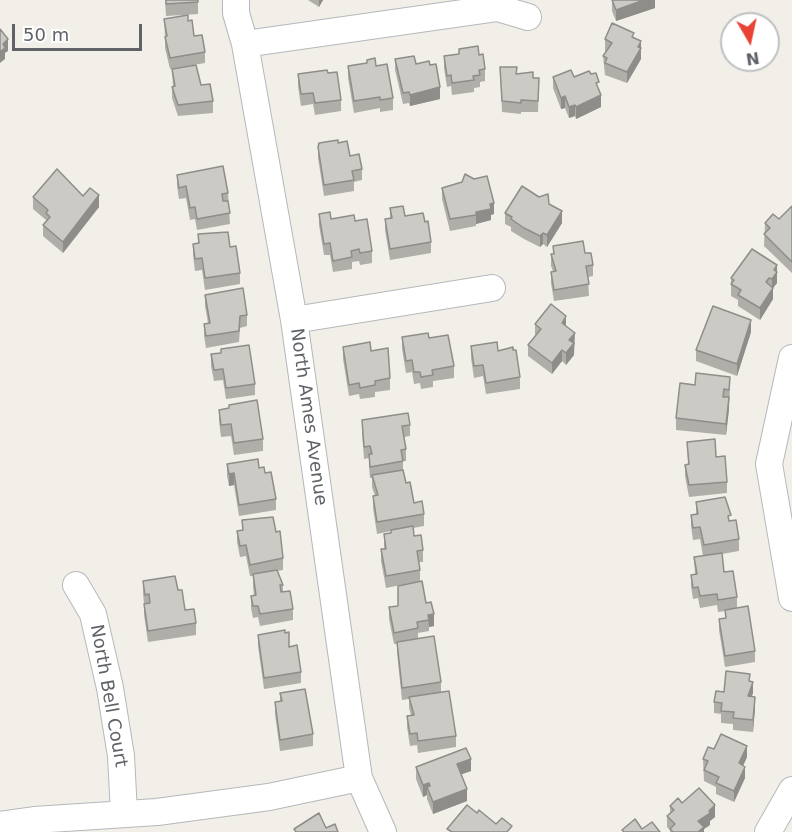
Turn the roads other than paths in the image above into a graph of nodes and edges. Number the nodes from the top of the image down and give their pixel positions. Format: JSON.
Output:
{"nodes":[{"id":1,"x":236,"y":0,"type":"edge"},
{"id":2,"x":528,"y":17,"type":"dead end"},
{"id":3,"x":245,"y":44,"type":"junction"},
{"id":4,"x":492,"y":288,"type":"dead end"},
{"id":5,"x":294,"y":320,"type":"junction"},
{"id":6,"x":792,"y":358,"type":"edge"},
{"id":7,"x":785,"y":412,"type":"edge"},
{"id":8,"x":76,"y":585,"type":"dead end"},
{"id":9,"x":792,"y":598,"type":"edge"},
{"id":10,"x":359,"y":778,"type":"junction"},
{"id":11,"x":792,"y":790,"type":"edge"},
{"id":12,"x":124,"y":813,"type":"junction"},
{"id":13,"x":0,"y":825,"type":"edge"},
{"id":14,"x":383,"y":832,"type":"edge"},
{"id":15,"x":768,"y":832,"type":"edge"}],
"edges":[{"from":1,"to":3,"type":"street","name":"North Ames Avenue"},
{"from":2,"to":3,"type":"street"},
{"from":3,"to":5,"type":"street","name":"North Ames Avenue"},
{"from":4,"to":5,"type":"street"},
{"from":5,"to":10,"type":"street","name":"North Ames Avenue"},
{"from":6,"to":7,"type":"street"},
{"from":7,"to":9,"type":"street"},
{"from":8,"to":12,"type":"street","name":"North Bell Court"},
{"from":10,"to":12,"type":"street"},
{"from":10,"to":14,"type":"street","name":"North Ames Avenue"},
{"from":11,"to":15,"type":"street"},
{"from":12,"to":13,"type":"street"}]}
